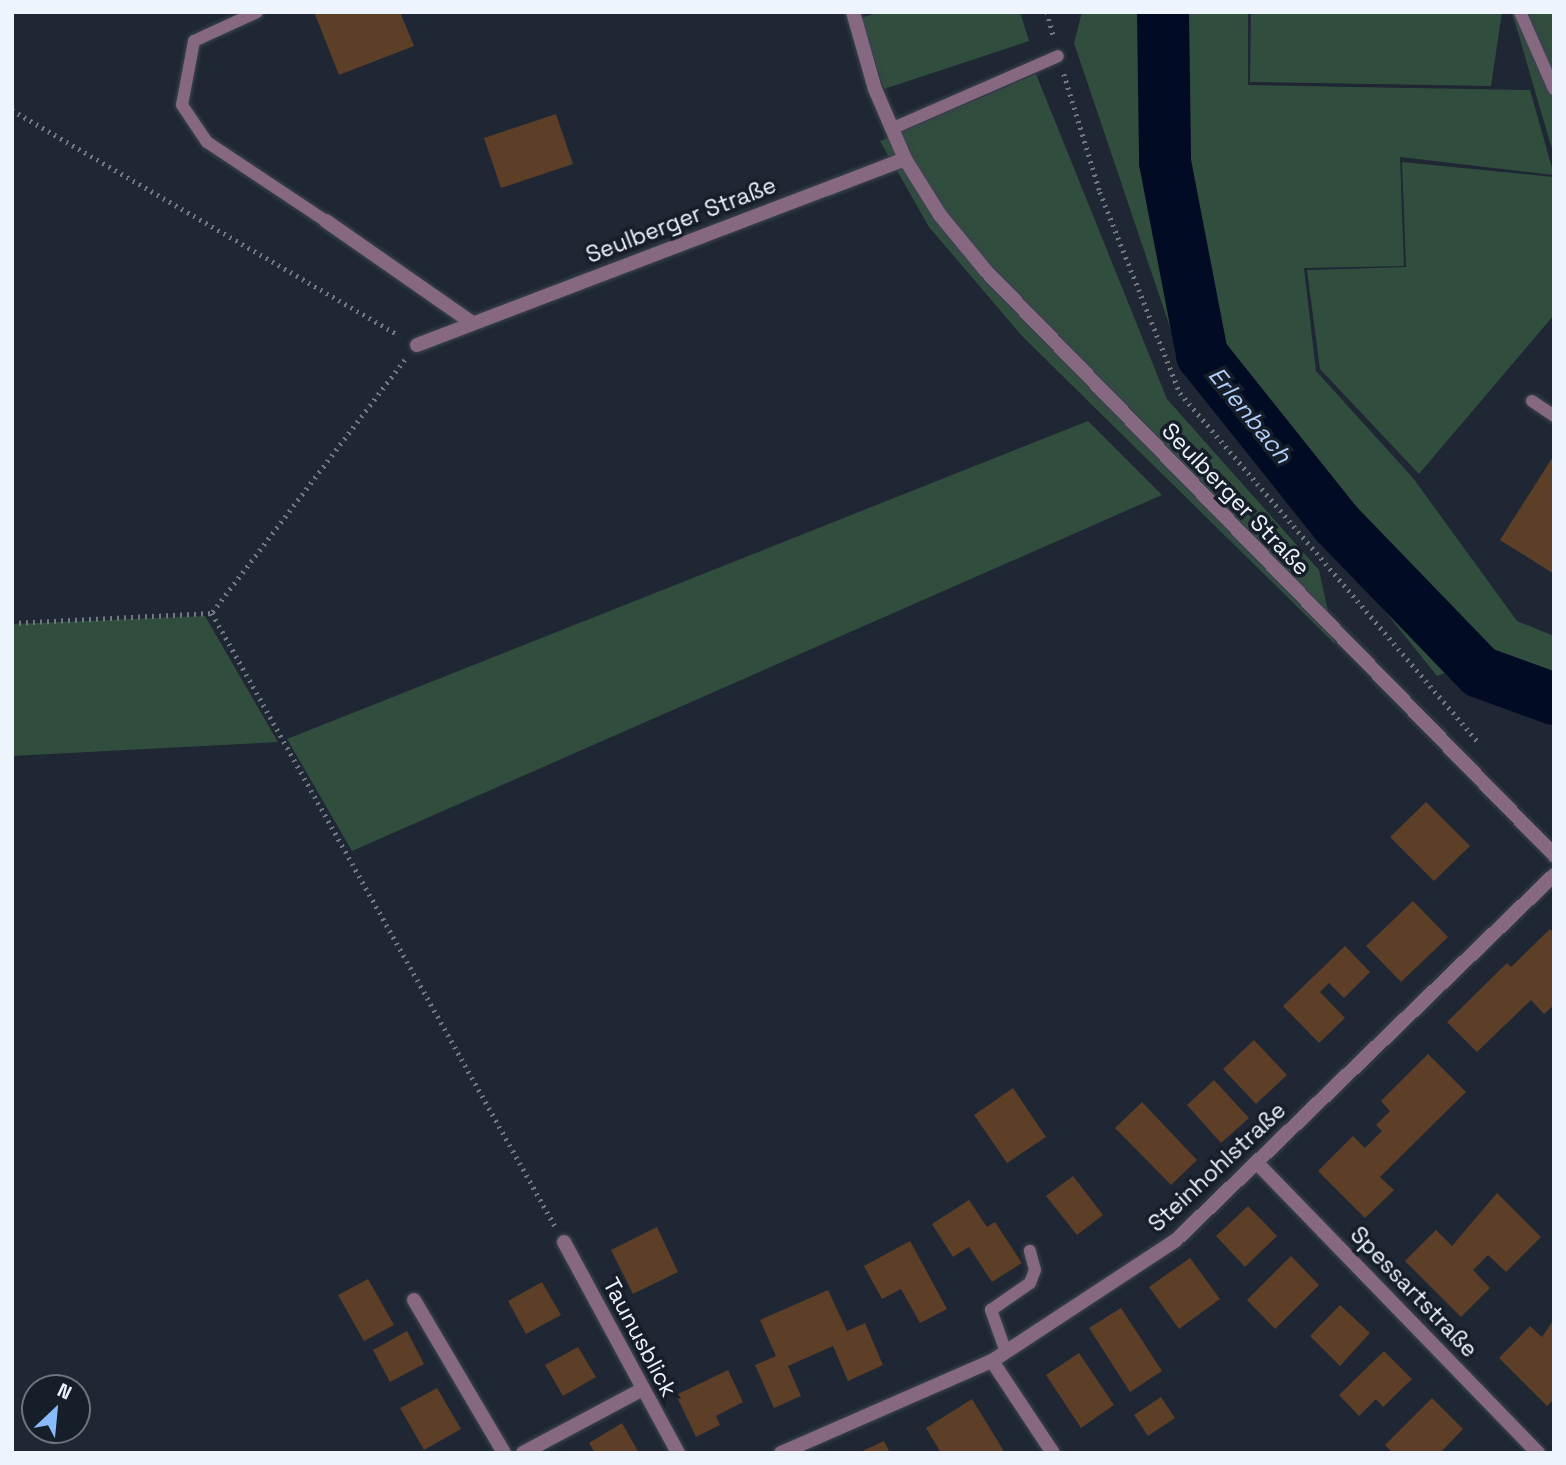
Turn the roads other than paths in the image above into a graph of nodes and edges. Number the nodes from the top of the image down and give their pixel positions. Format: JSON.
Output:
{"nodes":[{"id":1,"x":257,"y":12,"type":"edge"},
{"id":2,"x":853,"y":12,"type":"edge"},
{"id":3,"x":1520,"y":12,"type":"edge"},
{"id":4,"x":1058,"y":56,"type":"road end"},
{"id":5,"x":1554,"y":89,"type":"edge"},
{"id":6,"x":891,"y":129,"type":"junction"},
{"id":7,"x":905,"y":159,"type":"junction"},
{"id":8,"x":326,"y":221,"type":"joint"},
{"id":9,"x":472,"y":323,"type":"junction"},
{"id":10,"x":417,"y":345,"type":"road end"},
{"id":11,"x":1532,"y":401,"type":"dead end"},
{"id":12,"x":1554,"y":416,"type":"edge"},
{"id":13,"x":1554,"y":855,"type":"edge"},
{"id":14,"x":1554,"y":875,"type":"edge"},
{"id":15,"x":1257,"y":1163,"type":"junction"},
{"id":16,"x":564,"y":1242,"type":"road end"},
{"id":17,"x":1030,"y":1251,"type":"dead end"},
{"id":18,"x":414,"y":1300,"type":"dead end"},
{"id":19,"x":1006,"y":1352,"type":"junction"},
{"id":20,"x":992,"y":1361,"type":"junction"},
{"id":21,"x":641,"y":1390,"type":"junction"},
{"id":22,"x":503,"y":1453,"type":"edge"},
{"id":23,"x":523,"y":1453,"type":"edge"},
{"id":24,"x":678,"y":1453,"type":"edge"},
{"id":25,"x":781,"y":1453,"type":"edge"},
{"id":26,"x":1053,"y":1453,"type":"edge"},
{"id":27,"x":1538,"y":1453,"type":"edge"}],
"edges":[{"from":1,"to":8,"type":"lane"},
{"from":2,"to":6,"type":"street","name":"Seulberger Straße"},
{"from":3,"to":5,"type":"lane"},
{"from":4,"to":6,"type":"lane"},
{"from":6,"to":7,"type":"street","name":"Seulberger Straße"},
{"from":7,"to":9,"type":"street","name":"Seulberger Straße"},
{"from":7,"to":13,"type":"street","name":"Seulberger Straße"},
{"from":8,"to":9,"type":"street"},
{"from":9,"to":10,"type":"street","name":"Seulberger Straße"},
{"from":11,"to":12,"type":"lane"},
{"from":14,"to":15,"type":"street","name":"Steinhohlstraße"},
{"from":15,"to":19,"type":"street","name":"Steinhohlstraße"},
{"from":15,"to":27,"type":"street","name":"Spessartstraße"},
{"from":16,"to":21,"type":"street","name":"Taunusblick"},
{"from":17,"to":19,"type":"lane"},
{"from":18,"to":22,"type":"street"},
{"from":19,"to":20,"type":"street","name":"Steinhohlstraße"},
{"from":20,"to":25,"type":"street","name":"Steinhohlstraße"},
{"from":20,"to":26,"type":"street"},
{"from":21,"to":23,"type":"street"},
{"from":21,"to":24,"type":"street","name":"Taunusblick"}]}
